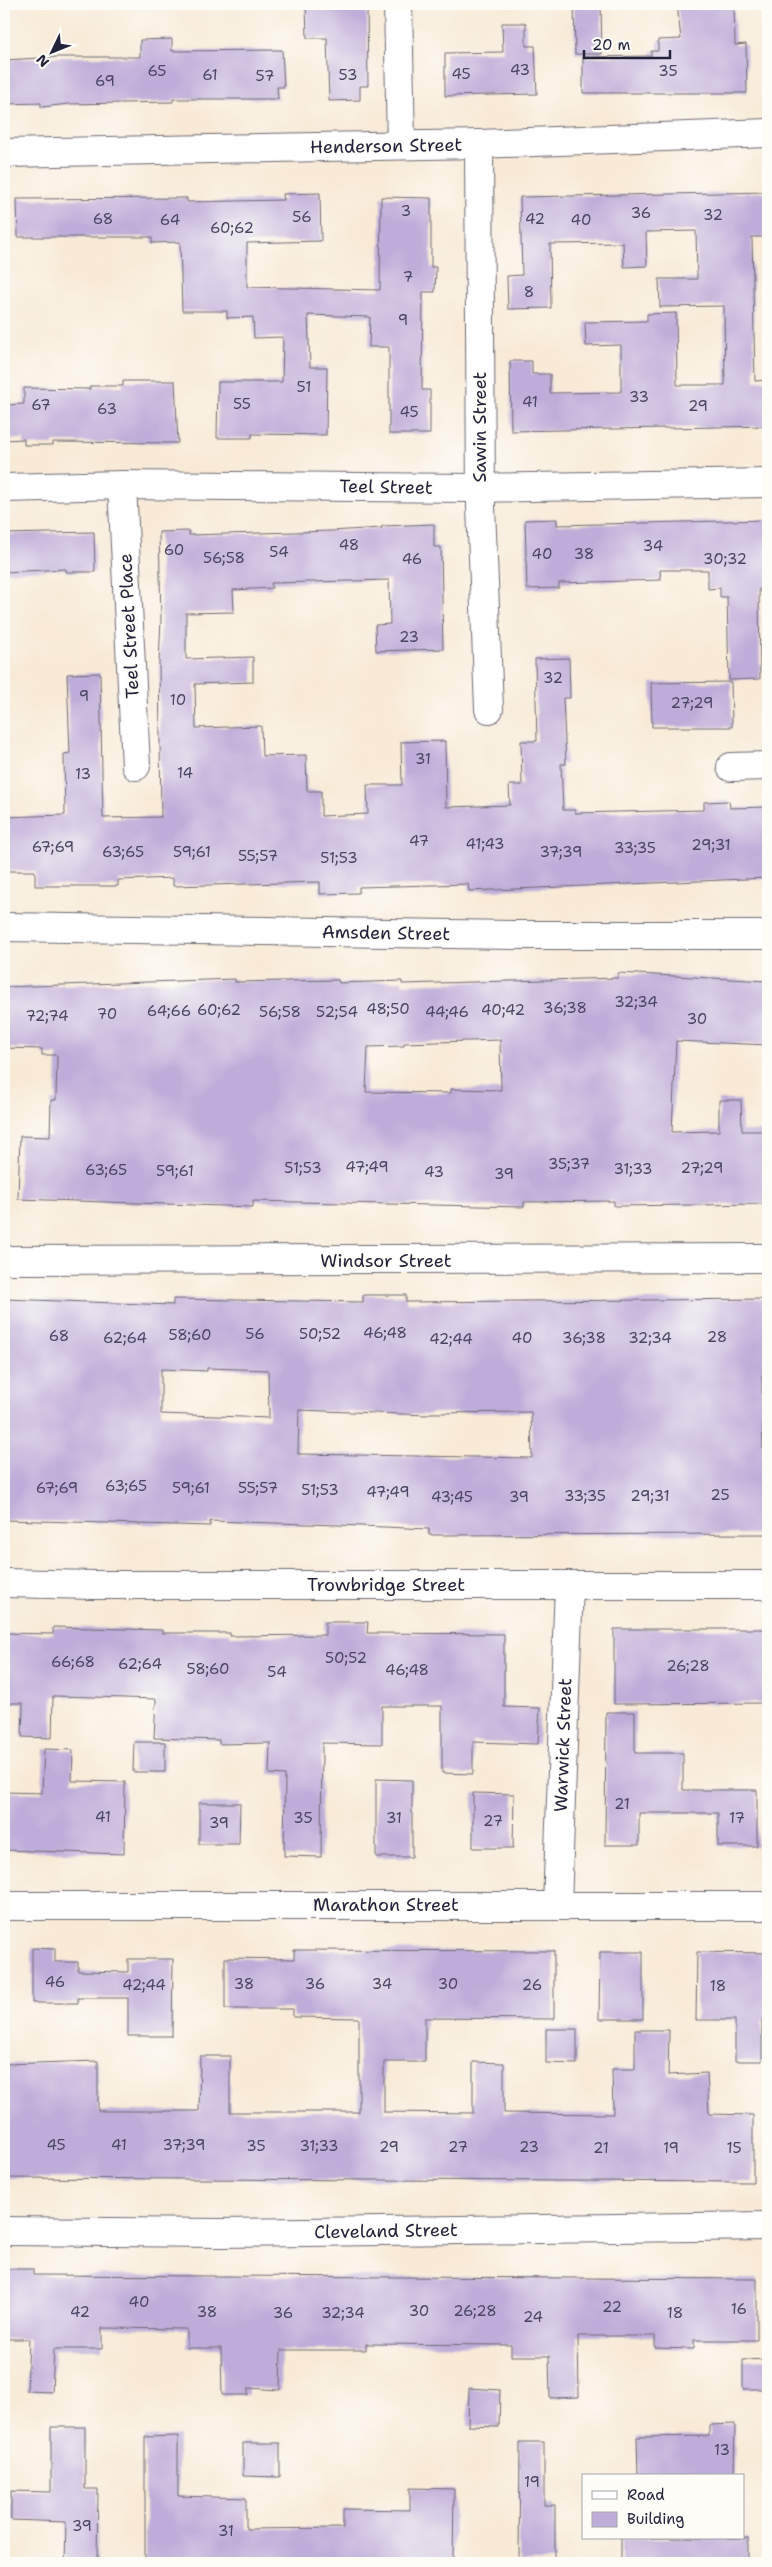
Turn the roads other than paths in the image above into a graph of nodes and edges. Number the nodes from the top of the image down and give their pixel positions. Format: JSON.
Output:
{"nodes":[{"id":1,"x":398,"y":4,"type":"edge"},
{"id":2,"x":768,"y":133,"type":"edge"},
{"id":3,"x":401,"y":144,"type":"junction"},
{"id":4,"x":479,"y":144,"type":"junction"},
{"id":5,"x":4,"y":153,"type":"edge"},
{"id":6,"x":768,"y":483,"type":"edge"},
{"id":7,"x":122,"y":485,"type":"junction"},
{"id":8,"x":4,"y":488,"type":"edge"},
{"id":9,"x":481,"y":488,"type":"junction"},
{"id":10,"x":488,"y":709,"type":"dead end"},
{"id":11,"x":136,"y":766,"type":"dead end"},
{"id":12,"x":768,"y":766,"type":"edge"},
{"id":13,"x":731,"y":767,"type":"dead end"},
{"id":14,"x":4,"y":927,"type":"edge"},
{"id":15,"x":768,"y":935,"type":"edge"},
{"id":16,"x":768,"y":1258,"type":"edge"},
{"id":17,"x":4,"y":1260,"type":"edge"},
{"id":18,"x":4,"y":1583,"type":"edge"},
{"id":19,"x":569,"y":1585,"type":"junction"},
{"id":20,"x":768,"y":1585,"type":"edge"},
{"id":21,"x":557,"y":1905,"type":"junction"},
{"id":22,"x":4,"y":1906,"type":"edge"},
{"id":23,"x":768,"y":1906,"type":"edge"},
{"id":24,"x":768,"y":2226,"type":"edge"},
{"id":25,"x":4,"y":2231,"type":"edge"}],
"edges":[{"from":1,"to":3,"type":"street"},
{"from":2,"to":4,"type":"street","name":"Henderson Street"},
{"from":3,"to":4,"type":"street","name":"Henderson Street"},
{"from":3,"to":5,"type":"street","name":"Henderson Street"},
{"from":4,"to":9,"type":"street","name":"Sawin Street"},
{"from":6,"to":9,"type":"street","name":"Teel Street"},
{"from":7,"to":8,"type":"street","name":"Teel Street"},
{"from":7,"to":9,"type":"street","name":"Teel Street"},
{"from":7,"to":11,"type":"street","name":"Teel Street Place"},
{"from":9,"to":10,"type":"street","name":"Sawin Street"},
{"from":12,"to":13,"type":"street"},
{"from":14,"to":15,"type":"street","name":"Amsden Street"},
{"from":16,"to":17,"type":"street","name":"Windsor Street"},
{"from":18,"to":19,"type":"street","name":"Trowbridge Street"},
{"from":19,"to":20,"type":"street","name":"Trowbridge Street"},
{"from":19,"to":21,"type":"street","name":"Warwick Street"},
{"from":21,"to":22,"type":"street","name":"Marathon Street"},
{"from":21,"to":23,"type":"street","name":"Marathon Street"},
{"from":24,"to":25,"type":"street","name":"Cleveland Street"}]}
